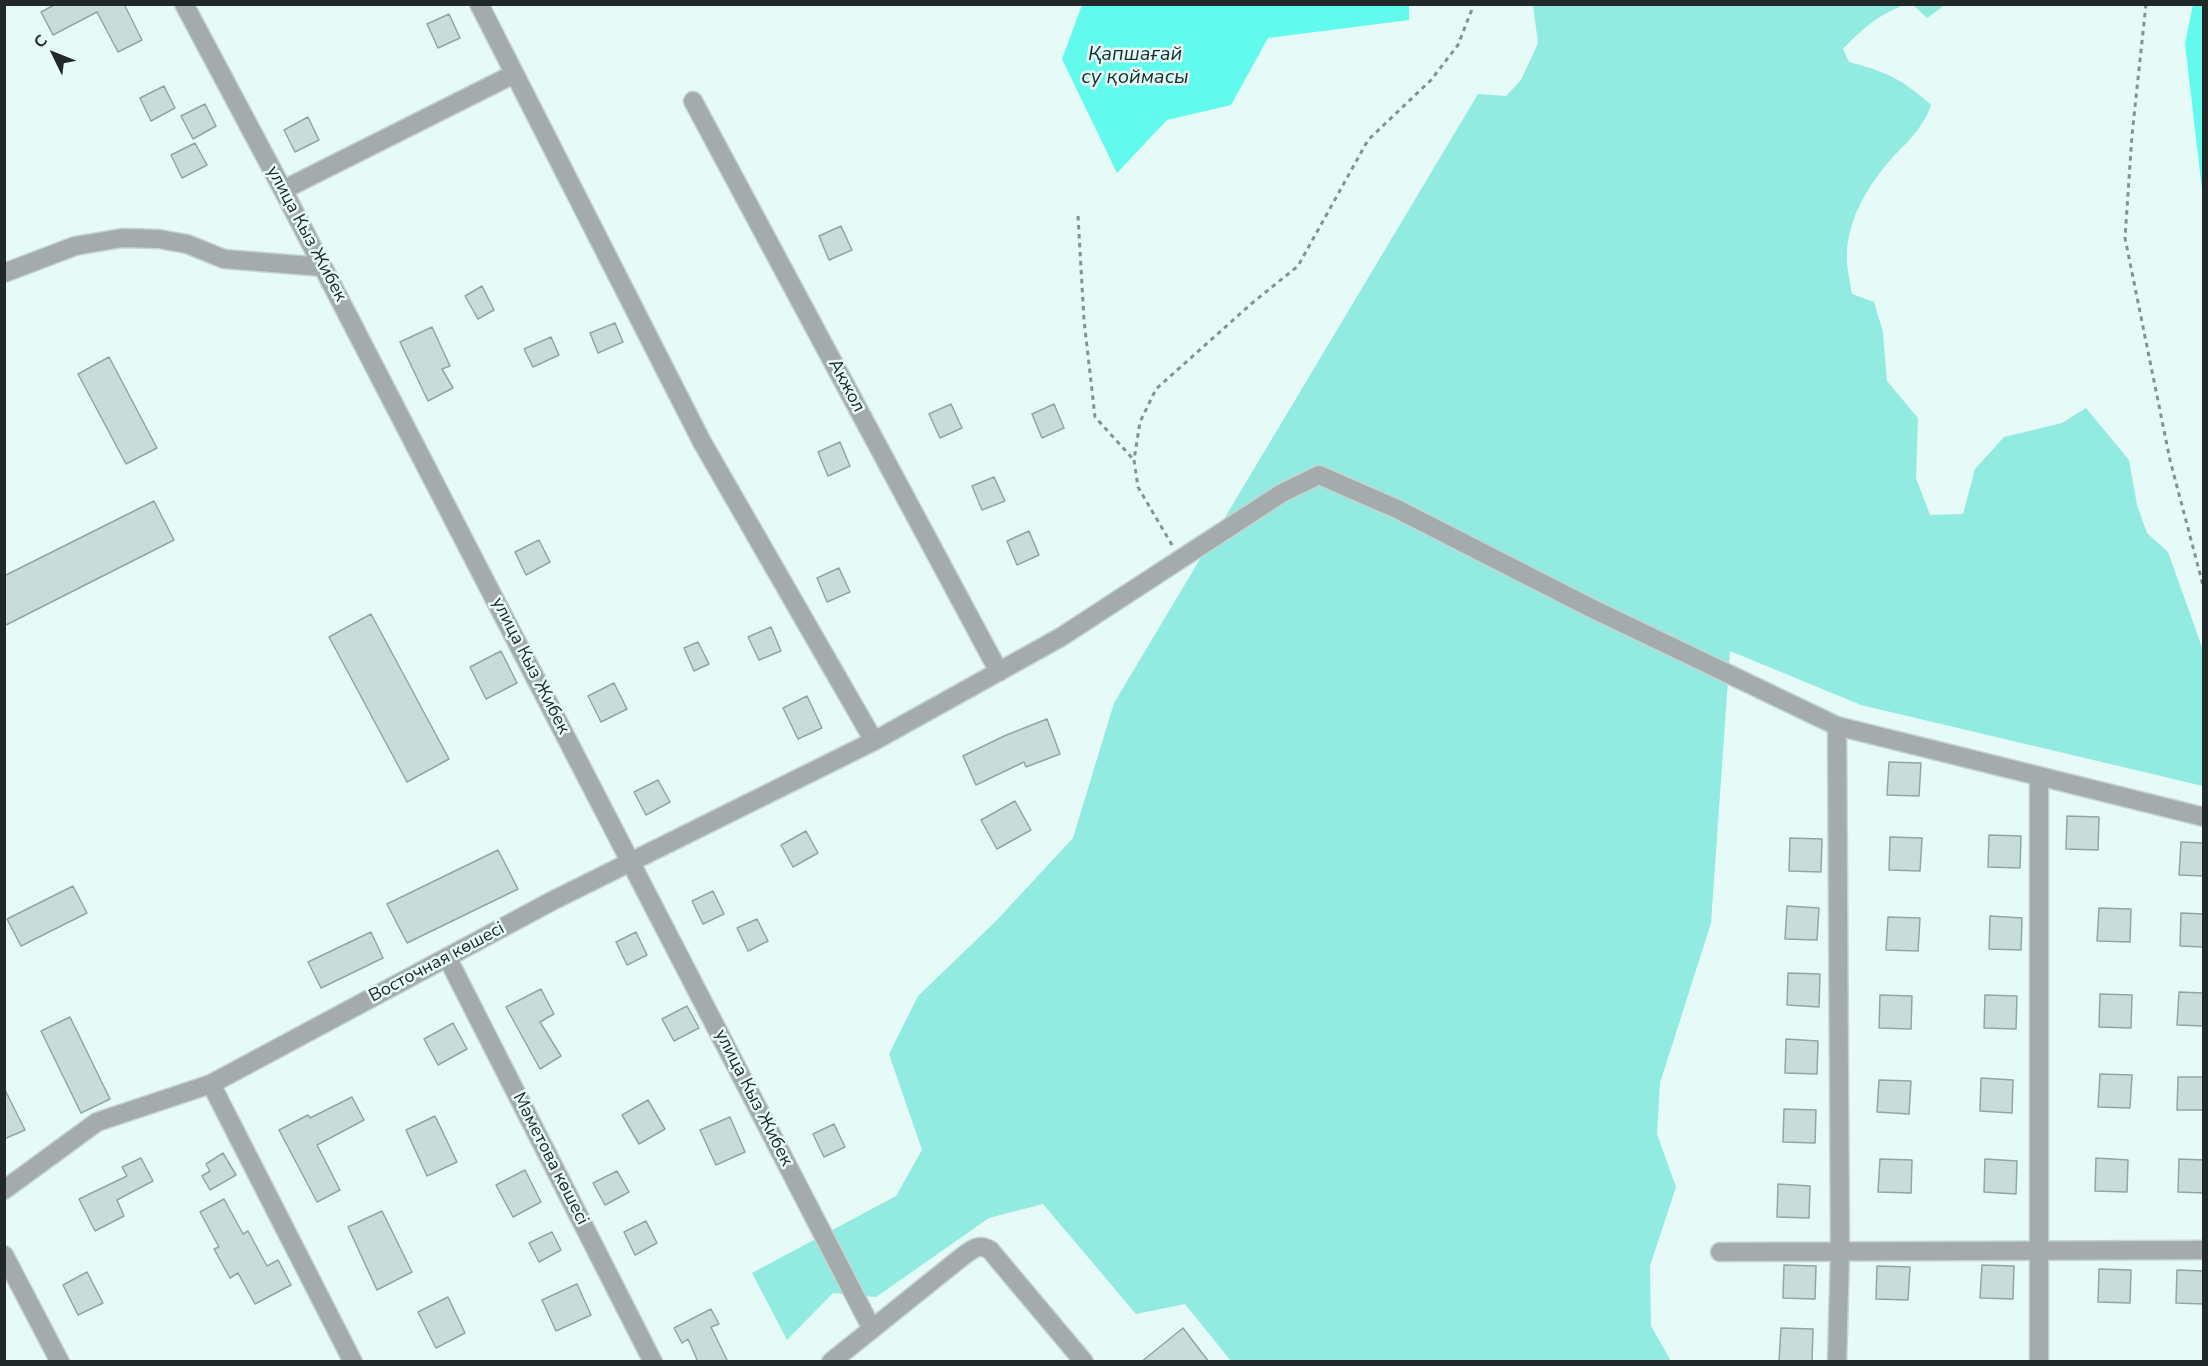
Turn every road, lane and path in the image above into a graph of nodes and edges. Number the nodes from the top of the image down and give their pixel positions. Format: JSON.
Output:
{"nodes":[{"id":1,"x":184,"y":4,"type":"edge"},
{"id":2,"x":479,"y":4,"type":"edge"},
{"id":3,"x":1474,"y":4,"type":"edge"},
{"id":4,"x":2146,"y":4,"type":"edge"},
{"id":5,"x":514,"y":74,"type":"junction"},
{"id":6,"x":693,"y":101,"type":"dead end"},
{"id":7,"x":283,"y":190,"type":"junction"},
{"id":8,"x":1078,"y":216,"type":"dead end"},
{"id":9,"x":323,"y":267,"type":"junction"},
{"id":10,"x":4,"y":273,"type":"edge"},
{"id":11,"x":1134,"y":460,"type":"junction"},
{"id":12,"x":1180,"y":560,"type":"junction"},
{"id":13,"x":2204,"y":589,"type":"edge"},
{"id":14,"x":999,"y":672,"type":"junction"},
{"id":15,"x":1837,"y":726,"type":"junction"},
{"id":16,"x":874,"y":741,"type":"junction"},
{"id":17,"x":2039,"y":776,"type":"junction"},
{"id":18,"x":2204,"y":817,"type":"edge"},
{"id":19,"x":631,"y":862,"type":"junction"},
{"id":20,"x":447,"y":957,"type":"junction"},
{"id":21,"x":211,"y":1084,"type":"junction"},
{"id":22,"x":4,"y":1190,"type":"edge"},
{"id":23,"x":2204,"y":1250,"type":"edge"},
{"id":24,"x":2040,"y":1251,"type":"junction"},
{"id":25,"x":1720,"y":1252,"type":"dead end"},
{"id":26,"x":1840,"y":1252,"type":"junction"},
{"id":27,"x":4,"y":1255,"type":"edge"},
{"id":28,"x":872,"y":1329,"type":"junction"},
{"id":29,"x":60,"y":1362,"type":"edge"},
{"id":30,"x":353,"y":1362,"type":"edge"},
{"id":31,"x":653,"y":1362,"type":"edge"},
{"id":32,"x":831,"y":1362,"type":"edge"},
{"id":33,"x":1084,"y":1362,"type":"edge"},
{"id":34,"x":1837,"y":1362,"type":"edge"},
{"id":35,"x":2039,"y":1362,"type":"edge"}],
"edges":[{"from":1,"to":7,"type":"street","name":"улица Кыз Жибек"},
{"from":2,"to":5,"type":"street"},
{"from":3,"to":11,"type":"path"},
{"from":4,"to":13,"type":"path"},
{"from":5,"to":7,"type":"street"},
{"from":5,"to":16,"type":"street"},
{"from":6,"to":14,"type":"street","name":"Акжол"},
{"from":7,"to":9,"type":"street","name":"улица Кыз Жибек"},
{"from":8,"to":11,"type":"path"},
{"from":9,"to":10,"type":"street"},
{"from":9,"to":19,"type":"street","name":"улица Кыз Жибек"},
{"from":11,"to":12,"type":"path"},
{"from":12,"to":14,"type":"street","name":"Восточная көшесі"},
{"from":12,"to":15,"type":"street","name":"Восточная көшесі"},
{"from":14,"to":16,"type":"street","name":"Восточная көшесі"},
{"from":15,"to":17,"type":"street"},
{"from":15,"to":26,"type":"street"},
{"from":16,"to":19,"type":"street","name":"Восточная көшесі"},
{"from":17,"to":18,"type":"street"},
{"from":17,"to":24,"type":"street"},
{"from":19,"to":20,"type":"street","name":"Восточная көшесі"},
{"from":19,"to":28,"type":"street","name":"улица Кыз Жибек"},
{"from":20,"to":21,"type":"street","name":"Восточная көшесі"},
{"from":20,"to":31,"type":"street","name":"Мәметова көшесі"},
{"from":21,"to":22,"type":"street","name":"Восточная көшесі"},
{"from":21,"to":30,"type":"street"},
{"from":23,"to":24,"type":"street"},
{"from":24,"to":26,"type":"street"},
{"from":24,"to":35,"type":"street"},
{"from":25,"to":26,"type":"street"},
{"from":26,"to":34,"type":"street"},
{"from":27,"to":29,"type":"street"},
{"from":28,"to":32,"type":"street"},
{"from":28,"to":33,"type":"street"}]}
